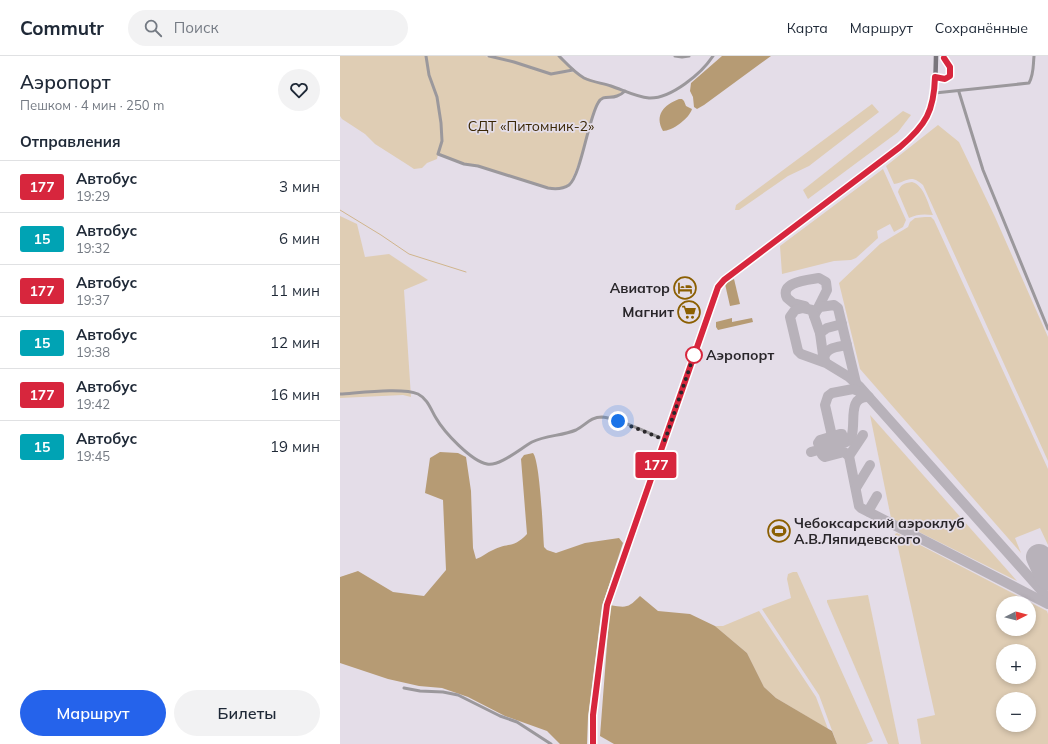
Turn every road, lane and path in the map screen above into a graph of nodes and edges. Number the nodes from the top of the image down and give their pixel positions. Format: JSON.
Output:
{"nodes":[{"id":1,"x":426,"y":56,"type":"edge"},
{"id":2,"x":489,"y":56,"type":"edge"},
{"id":3,"x":559,"y":56,"type":"edge"},
{"id":4,"x":676,"y":56,"type":"edge"},
{"id":5,"x":689,"y":56,"type":"edge"},
{"id":6,"x":713,"y":56,"type":"edge"},
{"id":7,"x":936,"y":56,"type":"edge"},
{"id":8,"x":1034,"y":56,"type":"edge"},
{"id":9,"x":573,"y":70,"type":"junction"},
{"id":10,"x":625,"y":91,"type":"junction"},
{"id":11,"x":959,"y":92,"type":"junction"},
{"id":12,"x":935,"y":93,"type":"junction"},
{"id":13,"x":1048,"y":329,"type":"edge"},
{"id":14,"x":340,"y":394,"type":"edge"},
{"id":15,"x":665,"y":440,"type":"junction"},
{"id":16,"x":404,"y":688,"type":"dead end"},
{"id":17,"x":551,"y":744,"type":"edge"},
{"id":18,"x":593,"y":744,"type":"edge"}],
"edges":[{"from":1,"to":10,"type":"street"},
{"from":2,"to":9,"type":"street"},
{"from":3,"to":9,"type":"street"},
{"from":4,"to":5,"type":"street"},
{"from":6,"to":10,"type":"street"},
{"from":7,"to":12,"type":"street"},
{"from":8,"to":11,"type":"street"},
{"from":9,"to":10,"type":"street"},
{"from":11,"to":12,"type":"street"},
{"from":11,"to":13,"type":"street"},
{"from":12,"to":15,"type":"street"},
{"from":14,"to":15,"type":"street"},
{"from":15,"to":18,"type":"street"},
{"from":16,"to":17,"type":"street"}]}
